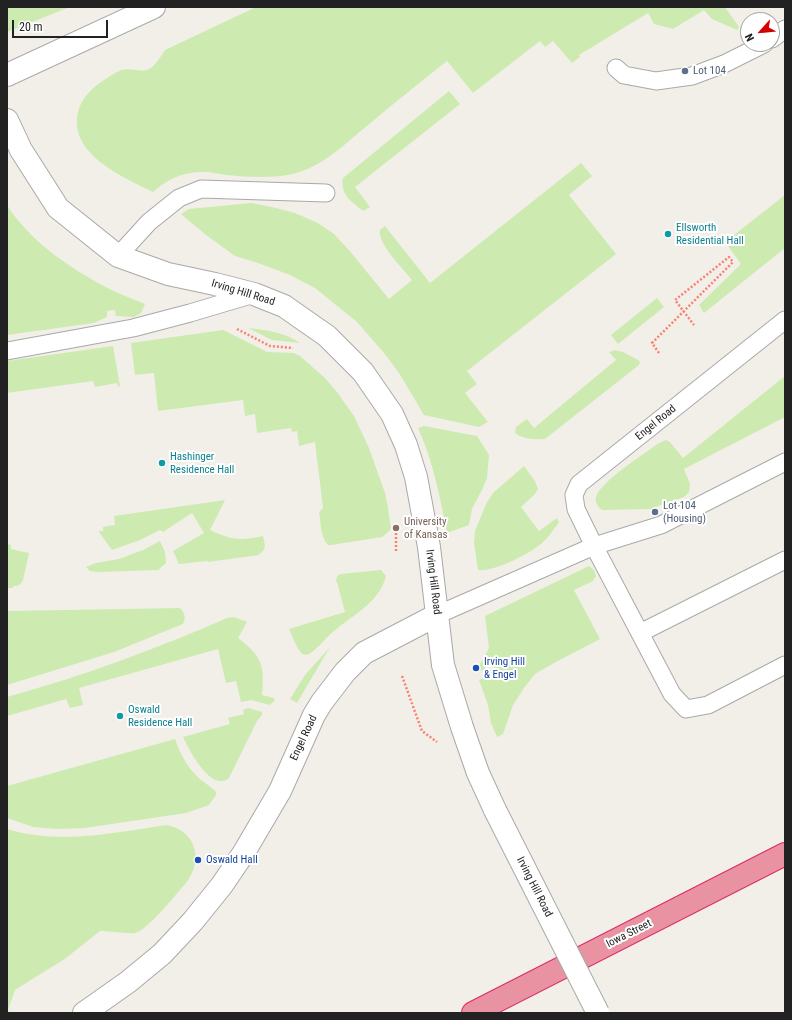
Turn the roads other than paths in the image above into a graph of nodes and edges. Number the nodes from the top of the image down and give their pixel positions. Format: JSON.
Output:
{"nodes":[{"id":1,"x":154,"y":7,"type":"edge"},
{"id":2,"x":748,"y":52,"type":"edge"},
{"id":3,"x":616,"y":68,"type":"dead end"},
{"id":4,"x":7,"y":75,"type":"edge"},
{"id":5,"x":7,"y":120,"type":"edge"},
{"id":6,"x":326,"y":193,"type":"dead end"},
{"id":7,"x":118,"y":256,"type":"junction"},
{"id":8,"x":254,"y":294,"type":"junction"},
{"id":9,"x":785,"y":320,"type":"edge"},
{"id":10,"x":7,"y":351,"type":"edge"},
{"id":11,"x":785,"y":462,"type":"edge"},
{"id":12,"x":594,"y":546,"type":"junction"},
{"id":13,"x":785,"y":560,"type":"edge"},
{"id":14,"x":437,"y":615,"type":"junction"},
{"id":15,"x":640,"y":633,"type":"junction"},
{"id":16,"x":785,"y":665,"type":"edge"},
{"id":17,"x":785,"y":854,"type":"edge"},
{"id":18,"x":84,"y":1013,"type":"edge"},
{"id":19,"x":473,"y":1013,"type":"edge"},
{"id":20,"x":598,"y":1013,"type":"edge"}],
"edges":[{"from":1,"to":4,"type":"street"},
{"from":2,"to":3,"type":"lane"},
{"from":5,"to":7,"type":"street","name":"Irving Hill Road"},
{"from":6,"to":7,"type":"lane"},
{"from":7,"to":8,"type":"street","name":"Irving Hill Road"},
{"from":8,"to":10,"type":"lane"},
{"from":8,"to":14,"type":"street","name":"Irving Hill Road"},
{"from":9,"to":12,"type":"lane","name":"Engel Road"},
{"from":11,"to":12,"type":"lane"},
{"from":12,"to":14,"type":"lane","name":"Engel Road"},
{"from":12,"to":15,"type":"lane","name":"Engel Road"},
{"from":13,"to":15,"type":"lane"},
{"from":14,"to":18,"type":"street","name":"Engel Road"},
{"from":14,"to":20,"type":"street","name":"Irving Hill Road","bridge":true},
{"from":15,"to":16,"type":"lane","name":"Engel Road"},
{"from":17,"to":19,"type":"highway","name":"Iowa Street"}]}
